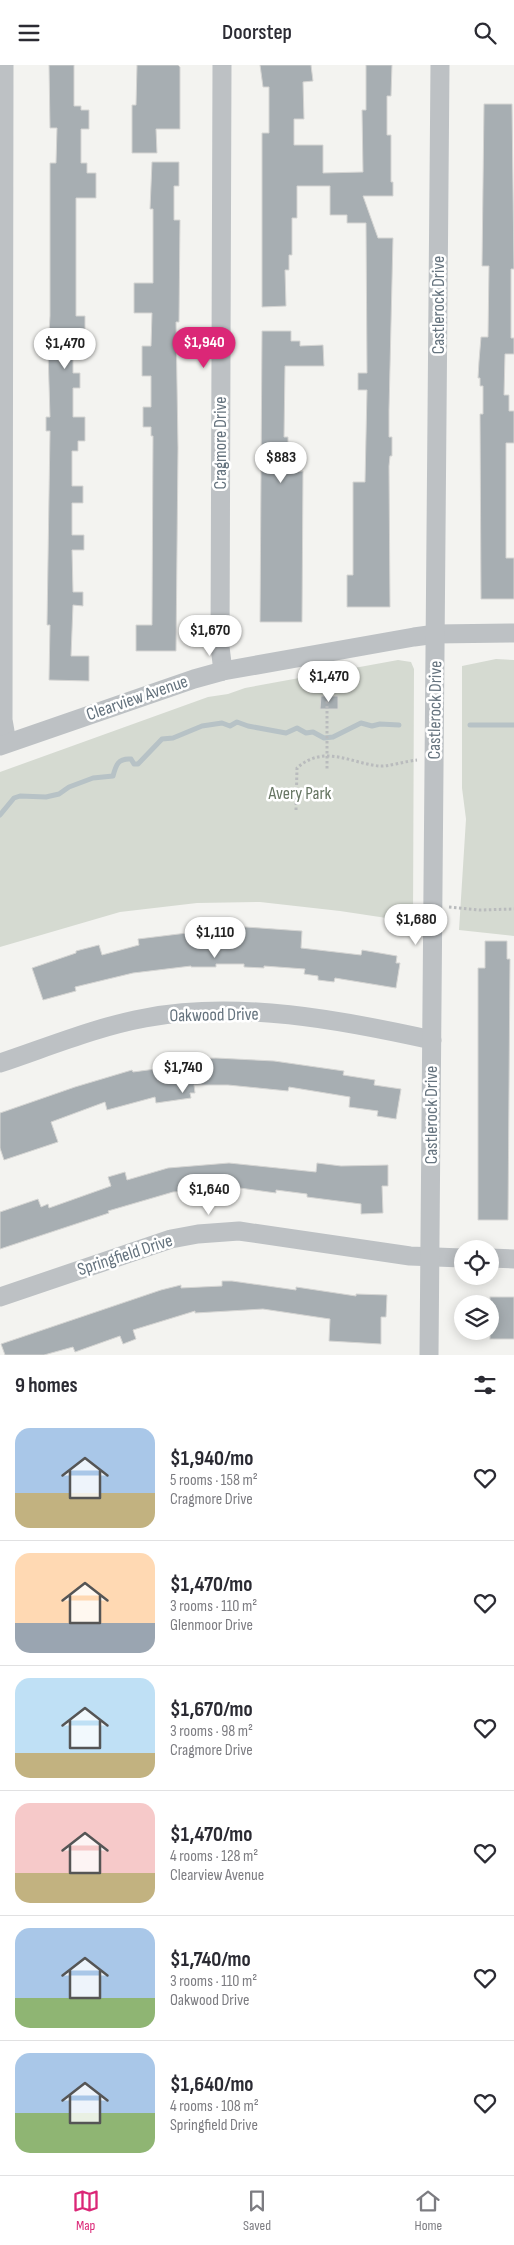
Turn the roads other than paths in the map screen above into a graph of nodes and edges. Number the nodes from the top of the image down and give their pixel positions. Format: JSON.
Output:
{"nodes":[{"id":1,"x":4,"y":65,"type":"edge"},
{"id":2,"x":222,"y":65,"type":"edge"},
{"id":3,"x":440,"y":65,"type":"edge"},
{"id":4,"x":514,"y":633,"type":"edge"},
{"id":5,"x":436,"y":635,"type":"junction"},
{"id":6,"x":223,"y":671,"type":"junction"},
{"id":7,"x":4,"y":744,"type":"edge"},
{"id":8,"x":432,"y":1040,"type":"junction"},
{"id":9,"x":0,"y":1063,"type":"edge"},
{"id":10,"x":430,"y":1258,"type":"junction"},
{"id":11,"x":454,"y":1258,"type":"edge"},
{"id":12,"x":499,"y":1259,"type":"edge"},
{"id":13,"x":514,"y":1259,"type":"edge"},
{"id":14,"x":0,"y":1297,"type":"edge"},
{"id":15,"x":429,"y":1355,"type":"edge"}],
"edges":[{"from":1,"to":7,"type":"street"},
{"from":2,"to":6,"type":"street","name":"Cragmore Drive"},
{"from":3,"to":5,"type":"street","name":"Castlerock Drive"},
{"from":4,"to":5,"type":"street","name":"Clearview Avenue"},
{"from":5,"to":6,"type":"street","name":"Clearview Avenue"},
{"from":5,"to":8,"type":"street","name":"Castlerock Drive"},
{"from":6,"to":7,"type":"street","name":"Clearview Avenue"},
{"from":8,"to":9,"type":"street","name":"Oakwood Drive"},
{"from":8,"to":10,"type":"street","name":"Castlerock Drive"},
{"from":10,"to":11,"type":"street","name":"Springfield Drive"},
{"from":10,"to":14,"type":"street","name":"Springfield Drive"},
{"from":10,"to":15,"type":"street","name":"Castlerock Drive"},
{"from":12,"to":13,"type":"street"}]}
